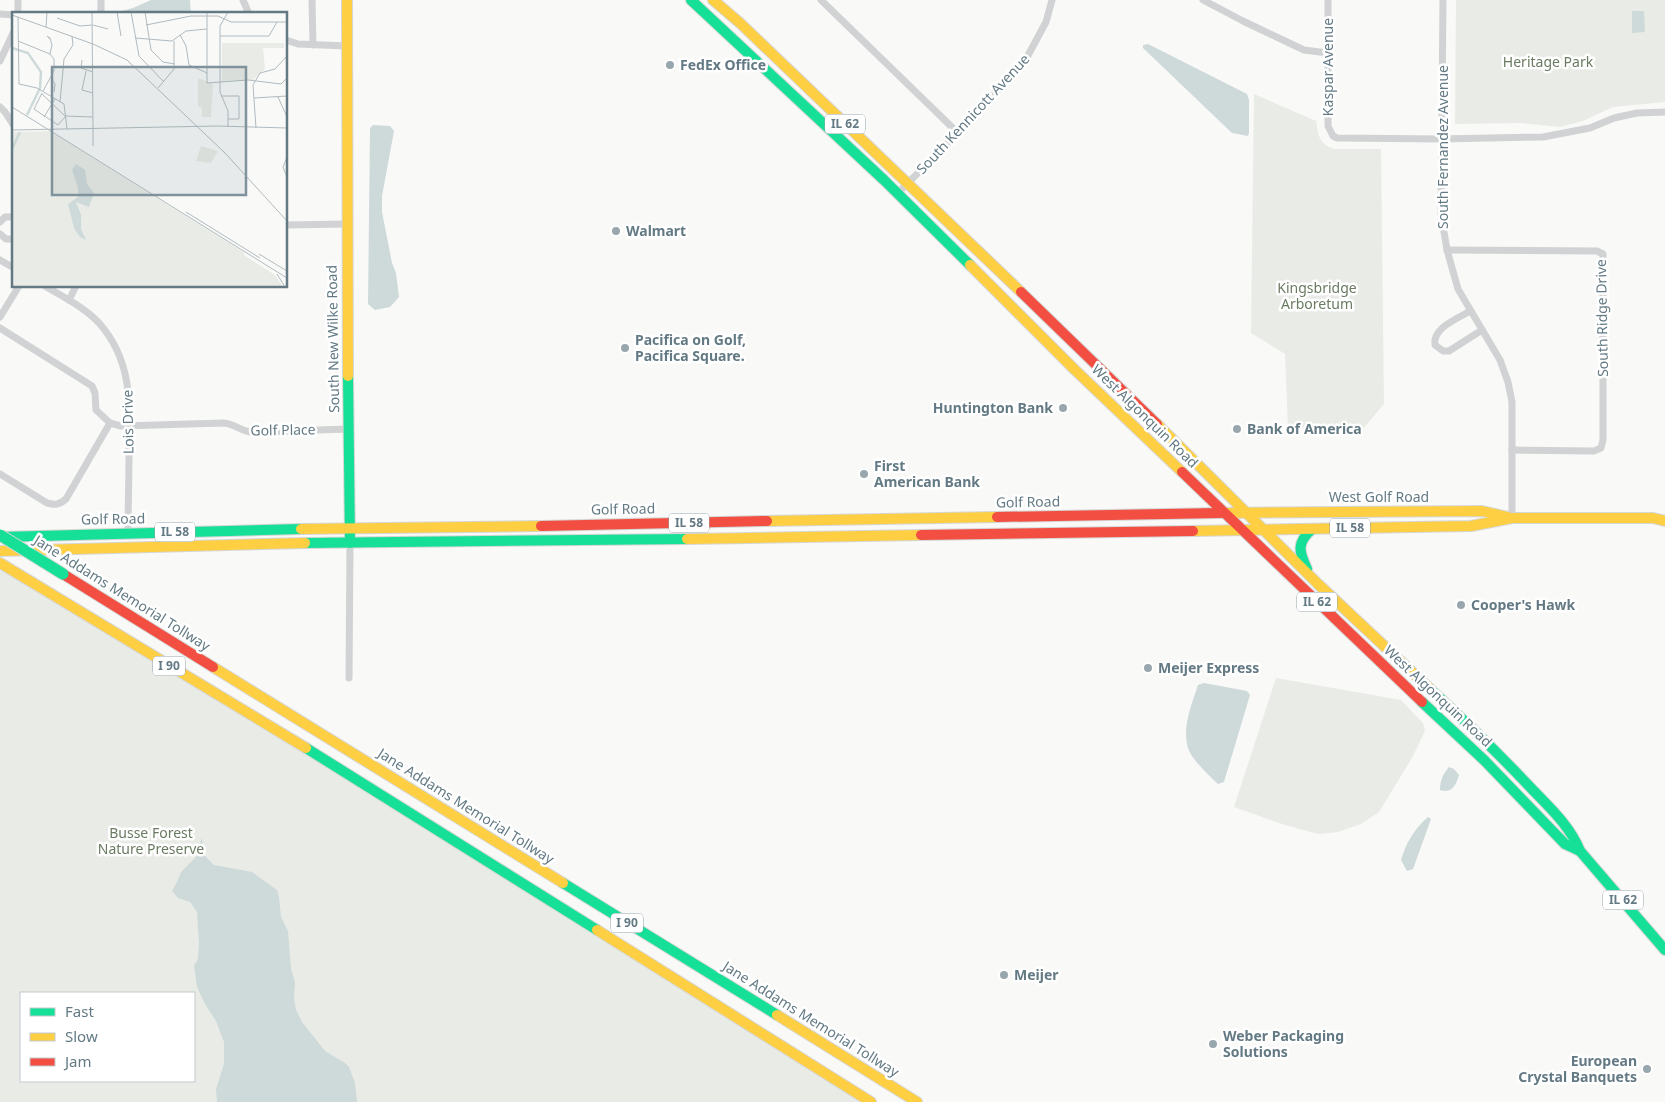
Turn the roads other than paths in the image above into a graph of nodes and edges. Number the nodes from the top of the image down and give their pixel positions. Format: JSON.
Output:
{"nodes":[{"id":1,"x":244,"y":0,"type":"edge"},
{"id":2,"x":312,"y":0,"type":"edge"},
{"id":3,"x":347,"y":0,"type":"edge"},
{"id":4,"x":691,"y":0,"type":"edge"},
{"id":5,"x":713,"y":0,"type":"edge"},
{"id":6,"x":821,"y":0,"type":"edge"},
{"id":7,"x":1052,"y":0,"type":"edge"},
{"id":8,"x":1203,"y":0,"type":"edge"},
{"id":9,"x":1328,"y":0,"type":"edge"},
{"id":10,"x":1443,"y":0,"type":"edge"},
{"id":11,"x":248,"y":12,"type":"edge"},
{"id":12,"x":12,"y":36,"type":"edge"},
{"id":13,"x":0,"y":41,"type":"edge"},
{"id":14,"x":288,"y":41,"type":"edge"},
{"id":15,"x":8,"y":45,"type":"junction"},
{"id":16,"x":313,"y":45,"type":"junction"},
{"id":17,"x":347,"y":46,"type":"junction"},
{"id":18,"x":1328,"y":53,"type":"junction"},
{"id":19,"x":0,"y":61,"type":"edge"},
{"id":20,"x":0,"y":107,"type":"edge"},
{"id":21,"x":1665,"y":112,"type":"edge"},
{"id":22,"x":12,"y":123,"type":"edge"},
{"id":23,"x":958,"y":133,"type":"junction"},
{"id":24,"x":1441,"y":140,"type":"junction"},
{"id":25,"x":908,"y":184,"type":"junction"},
{"id":26,"x":898,"y":194,"type":"junction"},
{"id":27,"x":12,"y":217,"type":"edge"},
{"id":28,"x":0,"y":222,"type":"edge"},
{"id":29,"x":347,"y":224,"type":"junction"},
{"id":30,"x":288,"y":225,"type":"edge"},
{"id":31,"x":0,"y":234,"type":"edge"},
{"id":32,"x":12,"y":239,"type":"edge"},
{"id":33,"x":1447,"y":250,"type":"junction"},
{"id":34,"x":0,"y":260,"type":"edge"},
{"id":35,"x":12,"y":267,"type":"edge"},
{"id":36,"x":18,"y":288,"type":"edge"},
{"id":37,"x":48,"y":288,"type":"edge"},
{"id":38,"x":75,"y":288,"type":"edge"},
{"id":39,"x":69,"y":300,"type":"junction"},
{"id":40,"x":1470,"y":311,"type":"junction"},
{"id":41,"x":0,"y":317,"type":"edge"},
{"id":42,"x":0,"y":328,"type":"edge"},
{"id":43,"x":1482,"y":330,"type":"junction"},
{"id":44,"x":110,"y":423,"type":"junction"},
{"id":45,"x":130,"y":426,"type":"junction"},
{"id":46,"x":349,"y":429,"type":"junction"},
{"id":47,"x":1512,"y":450,"type":"junction"},
{"id":48,"x":0,"y":474,"type":"edge"},
{"id":49,"x":1246,"y":512,"type":"junction"},
{"id":50,"x":1226,"y":513,"type":"junction"},
{"id":51,"x":1665,"y":516,"type":"edge"},
{"id":52,"x":1512,"y":518,"type":"junction"},
{"id":53,"x":1653,"y":518,"type":"junction"},
{"id":54,"x":1665,"y":521,"type":"edge"},
{"id":55,"x":350,"y":528,"type":"junction"},
{"id":56,"x":1243,"y":529,"type":"junction"},
{"id":57,"x":1263,"y":529,"type":"junction"},
{"id":58,"x":1312,"y":529,"type":"junction"},
{"id":59,"x":128,"y":534,"type":"junction"},
{"id":60,"x":0,"y":536,"type":"edge"},
{"id":61,"x":350,"y":543,"type":"junction"},
{"id":62,"x":0,"y":550,"type":"edge"},
{"id":63,"x":0,"y":563,"type":"edge"},
{"id":64,"x":1311,"y":577,"type":"junction"},
{"id":65,"x":350,"y":678,"type":"dead end"},
{"id":66,"x":1580,"y":851,"type":"junction"},
{"id":67,"x":1665,"y":950,"type":"edge"},
{"id":68,"x":872,"y":1102,"type":"edge"},
{"id":69,"x":917,"y":1102,"type":"edge"}],
"edges":[{"from":1,"to":11,"type":"street"},
{"from":2,"to":16,"type":"street"},
{"from":3,"to":17,"type":"main road","name":"South New Wilke Road"},
{"from":4,"to":26,"type":"main road","name":"West Algonquin Road","number":"IL 62"},
{"from":5,"to":25,"type":"main road","name":"West Algonquin Road","number":"IL 62"},
{"from":6,"to":23,"type":"street"},
{"from":7,"to":23,"type":"street","name":"South Kennicott Avenue"},
{"from":8,"to":18,"type":"street"},
{"from":9,"to":18,"type":"street","name":"Kaspar Avenue"},
{"from":10,"to":24,"type":"street","name":"South Fernandez Avenue"},
{"from":12,"to":15,"type":"street"},
{"from":13,"to":15,"type":"street"},
{"from":14,"to":16,"type":"street"},
{"from":15,"to":19,"type":"street"},
{"from":16,"to":17,"type":"street"},
{"from":17,"to":29,"type":"main road","name":"South New Wilke Road"},
{"from":18,"to":24,"type":"street","name":"Kaspar Avenue"},
{"from":20,"to":22,"type":"street"},
{"from":21,"to":24,"type":"street"},
{"from":23,"to":25,"type":"street","name":"South Kennicott Avenue"},
{"from":24,"to":33,"type":"street","name":"South Fernandez Avenue"},
{"from":25,"to":26,"type":"street","name":"South Kennicott Avenue"},
{"from":25,"to":49,"type":"main road","name":"West Algonquin Road","number":"IL 62"},
{"from":26,"to":50,"type":"main road","name":"West Algonquin Road","number":"IL 62"},
{"from":27,"to":28,"type":"street"},
{"from":29,"to":30,"type":"street"},
{"from":29,"to":46,"type":"main road","name":"South New Wilke Road"},
{"from":31,"to":32,"type":"street"},
{"from":33,"to":40,"type":"street","name":"South Fernandez Avenue"},
{"from":33,"to":47,"type":"street","name":"South Ridge Drive"},
{"from":34,"to":35,"type":"street"},
{"from":36,"to":41,"type":"street"},
{"from":37,"to":39,"type":"street","name":"Lois Drive"},
{"from":38,"to":39,"type":"street"},
{"from":39,"to":45,"type":"street","name":"Lois Drive"},
{"from":40,"to":43,"type":"street","name":"South Fernandez Avenue"},
{"from":40,"to":43,"type":"street"},
{"from":42,"to":44,"type":"street"},
{"from":43,"to":47,"type":"street","name":"South Fernandez Avenue"},
{"from":44,"to":45,"type":"street","name":"Golf Place"},
{"from":44,"to":48,"type":"street"},
{"from":45,"to":46,"type":"street","name":"Golf Place"},
{"from":45,"to":59,"type":"street","name":"Lois Drive"},
{"from":46,"to":55,"type":"main road","name":"South New Wilke Road"},
{"from":47,"to":52,"type":"street","name":"South Fernandez Avenue"},
{"from":49,"to":50,"type":"main road","name":"Golf Road","number":"IL 58"},
{"from":49,"to":52,"type":"main road","name":"West Golf Road","number":"IL 58"},
{"from":49,"to":57,"type":"main road","name":"West Algonquin Road","number":"IL 62"},
{"from":50,"to":55,"type":"main road","name":"Golf Road","number":"IL 58"},
{"from":50,"to":56,"type":"main road","name":"West Algonquin Road","number":"IL 62"},
{"from":51,"to":53,"type":"main road","name":"West Golf Road","number":"IL 58"},
{"from":52,"to":53,"type":"main road","name":"West Golf Road","number":"IL 58"},
{"from":52,"to":58,"type":"main road","name":"West Golf Road","number":"IL 58"},
{"from":53,"to":54,"type":"main road","name":"West Golf Road","number":"IL 58"},
{"from":55,"to":59,"type":"main road","name":"Golf Road","number":"IL 58"},
{"from":55,"to":61,"type":"main road","name":"South New Wilke Road"},
{"from":56,"to":57,"type":"main road","name":"West Golf Road","number":"IL 58"},
{"from":56,"to":61,"type":"main road","name":"Golf Road","number":"IL 58"},
{"from":56,"to":66,"type":"main road","name":"West Algonquin Road","number":"IL 62"},
{"from":57,"to":58,"type":"main road","name":"West Golf Road","number":"IL 58"},
{"from":57,"to":64,"type":"main road","name":"West Algonquin Road","number":"IL 62"},
{"from":58,"to":64,"type":"main road"},
{"from":59,"to":60,"type":"main road","name":"Golf Road","number":"IL 58"},
{"from":60,"to":69,"type":"main road","name":"Jane Addams Memorial Tollway","number":"I 90","bridge":true},
{"from":61,"to":62,"type":"main road","name":"Golf Road","number":"IL 58"},
{"from":61,"to":65,"type":"street","name":"South New Wilke Road"},
{"from":63,"to":68,"type":"main road","number":"I 90"},
{"from":64,"to":66,"type":"main road","name":"West Algonquin Road","number":"IL 62"},
{"from":66,"to":67,"type":"main road","name":"West Algonquin Road","number":"IL 62"}]}
